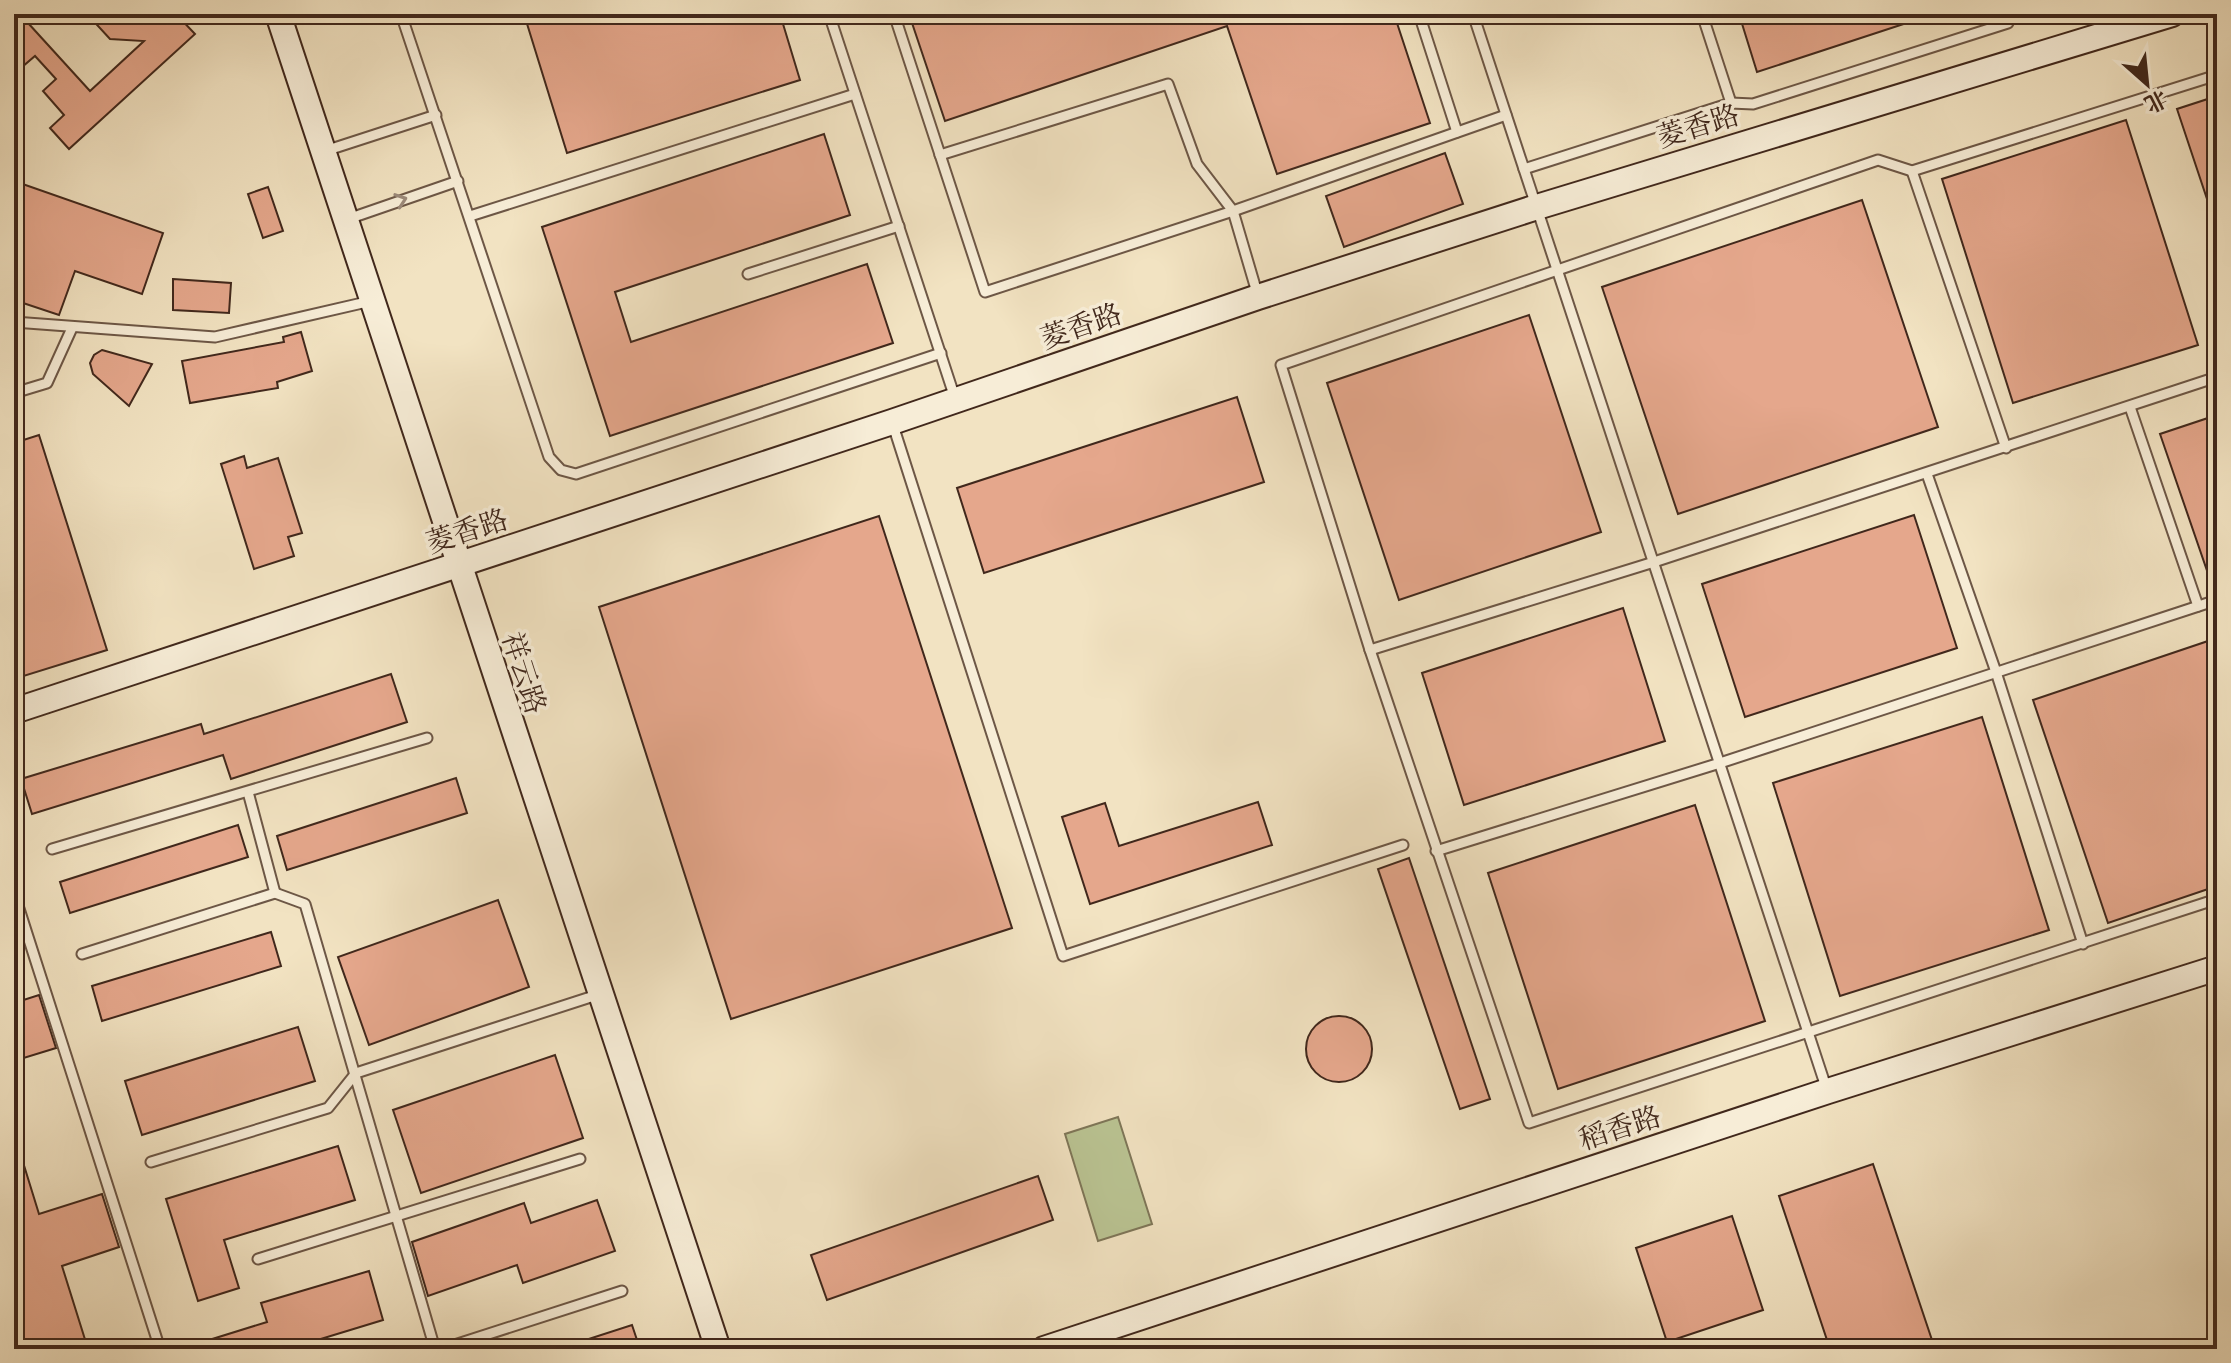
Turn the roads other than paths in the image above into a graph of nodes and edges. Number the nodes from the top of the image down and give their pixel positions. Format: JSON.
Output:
{"nodes":[{"id":1,"x":278,"y":14,"type":"edge"},
{"id":2,"x":401,"y":14,"type":"edge"},
{"id":3,"x":829,"y":14,"type":"edge"},
{"id":4,"x":894,"y":14,"type":"edge"},
{"id":5,"x":1419,"y":14,"type":"edge"},
{"id":6,"x":1473,"y":14,"type":"edge"},
{"id":7,"x":1702,"y":14,"type":"edge"},
{"id":8,"x":2005,"y":14,"type":"edge"},
{"id":9,"x":2172,"y":14,"type":"edge"},
{"id":10,"x":2217,"y":75,"type":"edge"},
{"id":11,"x":855,"y":94,"type":"junction"},
{"id":12,"x":1731,"y":103,"type":"junction"},
{"id":13,"x":436,"y":115,"type":"junction"},
{"id":14,"x":1506,"y":115,"type":"junction"},
{"id":15,"x":1457,"y":132,"type":"junction"},
{"id":16,"x":322,"y":151,"type":"junction"},
{"id":17,"x":940,"y":155,"type":"junction"},
{"id":18,"x":1524,"y":169,"type":"junction"},
{"id":19,"x":1912,"y":171,"type":"junction"},
{"id":20,"x":458,"y":181,"type":"junction"},
{"id":21,"x":1537,"y":207,"type":"junction"},
{"id":22,"x":1233,"y":211,"type":"junction"},
{"id":23,"x":470,"y":216,"type":"junction"},
{"id":24,"x":345,"y":220,"type":"junction"},
{"id":25,"x":899,"y":226,"type":"junction"},
{"id":26,"x":1557,"y":270,"type":"junction"},
{"id":27,"x":748,"y":274,"type":"dead end"},
{"id":28,"x":1258,"y":297,"type":"junction"},
{"id":29,"x":371,"y":301,"type":"junction"},
{"id":30,"x":14,"y":322,"type":"edge"},
{"id":31,"x":72,"y":328,"type":"junction"},
{"id":32,"x":941,"y":353,"type":"junction"},
{"id":33,"x":2217,"y":377,"type":"edge"},
{"id":34,"x":14,"y":393,"type":"edge"},
{"id":35,"x":955,"y":400,"type":"junction"},
{"id":36,"x":2130,"y":407,"type":"junction"},
{"id":37,"x":892,"y":422,"type":"junction"},
{"id":38,"x":2006,"y":448,"type":"junction"},
{"id":39,"x":1927,"y":474,"type":"junction"},
{"id":40,"x":1654,"y":562,"type":"junction"},
{"id":41,"x":457,"y":566,"type":"junction"},
{"id":42,"x":2217,"y":600,"type":"edge"},
{"id":43,"x":2198,"y":606,"type":"junction"},
{"id":44,"x":1370,"y":650,"type":"junction"},
{"id":45,"x":1996,"y":672,"type":"junction"},
{"id":46,"x":14,"y":711,"type":"edge"},
{"id":47,"x":427,"y":738,"type":"dead end"},
{"id":48,"x":1720,"y":763,"type":"junction"},
{"id":49,"x":248,"y":792,"type":"junction"},
{"id":50,"x":1403,"y":845,"type":"dead end"},
{"id":51,"x":52,"y":849,"type":"dead end"},
{"id":52,"x":1436,"y":851,"type":"junction"},
{"id":53,"x":14,"y":893,"type":"edge"},
{"id":54,"x":275,"y":893,"type":"junction"},
{"id":55,"x":2217,"y":899,"type":"edge"},
{"id":56,"x":2083,"y":944,"type":"junction"},
{"id":57,"x":82,"y":954,"type":"dead end"},
{"id":58,"x":2217,"y":968,"type":"edge"},
{"id":59,"x":600,"y":994,"type":"junction"},
{"id":60,"x":1808,"y":1031,"type":"junction"},
{"id":61,"x":356,"y":1073,"type":"junction"},
{"id":62,"x":1828,"y":1091,"type":"junction"},
{"id":63,"x":580,"y":1159,"type":"dead end"},
{"id":64,"x":151,"y":1162,"type":"dead end"},
{"id":65,"x":397,"y":1216,"type":"junction"},
{"id":66,"x":258,"y":1259,"type":"dead end"},
{"id":67,"x":622,"y":1291,"type":"dead end"},
{"id":68,"x":160,"y":1349,"type":"edge"},
{"id":69,"x":435,"y":1349,"type":"edge"},
{"id":70,"x":442,"y":1349,"type":"edge"},
{"id":71,"x":718,"y":1349,"type":"edge"},
{"id":72,"x":1044,"y":1349,"type":"edge"}],
"edges":[{"from":1,"to":16,"type":"street","name":"祥云路"},
{"from":2,"to":13,"type":"lane"},
{"from":3,"to":11,"type":"lane"},
{"from":4,"to":17,"type":"lane"},
{"from":5,"to":15,"type":"lane"},
{"from":6,"to":14,"type":"lane"},
{"from":7,"to":12,"type":"lane"},
{"from":8,"to":12,"type":"lane"},
{"from":9,"to":21,"type":"street","name":"菱香路"},
{"from":10,"to":19,"type":"lane"},
{"from":11,"to":23,"type":"lane"},
{"from":11,"to":25,"type":"lane"},
{"from":12,"to":18,"type":"lane"},
{"from":13,"to":16,"type":"lane"},
{"from":13,"to":20,"type":"lane"},
{"from":14,"to":15,"type":"lane"},
{"from":14,"to":18,"type":"lane"},
{"from":15,"to":22,"type":"lane"},
{"from":16,"to":24,"type":"street","name":"祥云路"},
{"from":17,"to":22,"type":"lane"},
{"from":17,"to":22,"type":"lane"},
{"from":18,"to":21,"type":"lane"},
{"from":19,"to":26,"type":"lane"},
{"from":19,"to":38,"type":"lane"},
{"from":20,"to":23,"type":"lane"},
{"from":24,"to":20,"type":"lane","one_way":true},
{"from":21,"to":26,"type":"lane"},
{"from":21,"to":28,"type":"street","name":"菱香路"},
{"from":22,"to":28,"type":"lane"},
{"from":23,"to":32,"type":"lane"},
{"from":24,"to":29,"type":"street","name":"祥云路"},
{"from":25,"to":27,"type":"lane"},
{"from":25,"to":32,"type":"lane"},
{"from":26,"to":40,"type":"lane"},
{"from":26,"to":44,"type":"lane"},
{"from":28,"to":35,"type":"street","name":"菱香路"},
{"from":29,"to":31,"type":"lane"},
{"from":29,"to":41,"type":"street","name":"祥云路"},
{"from":30,"to":31,"type":"lane"},
{"from":31,"to":34,"type":"lane"},
{"from":32,"to":35,"type":"lane"},
{"from":33,"to":36,"type":"lane"},
{"from":35,"to":37,"type":"street","name":"菱香路"},
{"from":36,"to":38,"type":"lane"},
{"from":36,"to":43,"type":"lane"},
{"from":37,"to":41,"type":"street","name":"菱香路"},
{"from":37,"to":50,"type":"lane"},
{"from":38,"to":39,"type":"lane"},
{"from":39,"to":40,"type":"lane"},
{"from":39,"to":45,"type":"lane"},
{"from":40,"to":44,"type":"lane"},
{"from":40,"to":48,"type":"lane"},
{"from":41,"to":46,"type":"street","name":"菱香路"},
{"from":41,"to":59,"type":"street","name":"祥云路"},
{"from":42,"to":43,"type":"lane"},
{"from":43,"to":45,"type":"lane"},
{"from":44,"to":52,"type":"lane"},
{"from":45,"to":48,"type":"lane"},
{"from":45,"to":56,"type":"lane"},
{"from":47,"to":49,"type":"lane"},
{"from":48,"to":52,"type":"lane"},
{"from":48,"to":60,"type":"lane"},
{"from":49,"to":51,"type":"lane"},
{"from":49,"to":54,"type":"lane"},
{"from":52,"to":60,"type":"lane"},
{"from":53,"to":68,"type":"lane"},
{"from":54,"to":57,"type":"lane"},
{"from":54,"to":61,"type":"lane"},
{"from":55,"to":56,"type":"lane"},
{"from":56,"to":60,"type":"lane"},
{"from":58,"to":62,"type":"street","name":"稻香路"},
{"from":59,"to":61,"type":"lane"},
{"from":59,"to":71,"type":"street","name":"祥云路"},
{"from":60,"to":62,"type":"lane"},
{"from":61,"to":64,"type":"lane"},
{"from":61,"to":65,"type":"lane"},
{"from":62,"to":72,"type":"street","name":"稻香路"},
{"from":63,"to":65,"type":"lane"},
{"from":65,"to":66,"type":"lane"},
{"from":65,"to":69,"type":"lane"},
{"from":67,"to":70,"type":"lane"}]}
